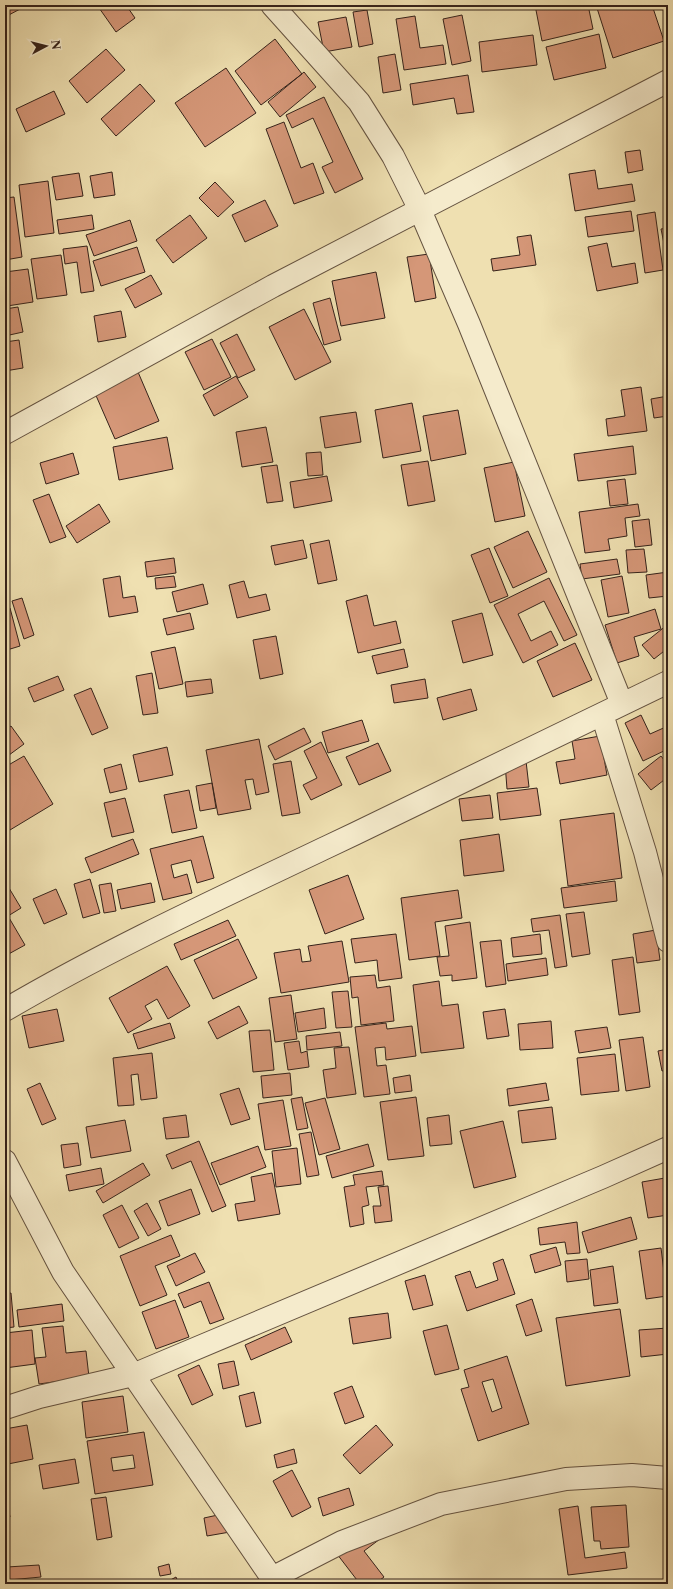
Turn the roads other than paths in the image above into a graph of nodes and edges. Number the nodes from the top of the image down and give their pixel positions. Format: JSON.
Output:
{"nodes":[{"id":1,"x":272,"y":5,"type":"edge"},
{"id":2,"x":668,"y":81,"type":"edge"},
{"id":3,"x":420,"y":210,"type":"junction"},
{"id":4,"x":5,"y":433,"type":"edge"},
{"id":5,"x":668,"y":682,"type":"edge"},
{"id":6,"x":622,"y":704,"type":"junction"},
{"id":7,"x":602,"y":714,"type":"junction"},
{"id":8,"x":668,"y":941,"type":"edge"},
{"id":9,"x":5,"y":1010,"type":"edge"},
{"id":10,"x":668,"y":1148,"type":"edge"},
{"id":11,"x":5,"y":1161,"type":"edge"},
{"id":12,"x":133,"y":1375,"type":"junction"},
{"id":13,"x":5,"y":1408,"type":"edge"},
{"id":14,"x":668,"y":1478,"type":"edge"},
{"id":15,"x":274,"y":1581,"type":"edge"}],
"edges":[{"from":1,"to":3,"type":"street"},
{"from":2,"to":3,"type":"street"},
{"from":3,"to":4,"type":"street"},
{"from":3,"to":6,"type":"street"},
{"from":5,"to":6,"type":"street"},
{"from":6,"to":7,"type":"street"},
{"from":7,"to":8,"type":"street"},
{"from":7,"to":9,"type":"street"},
{"from":10,"to":12,"type":"street"},
{"from":11,"to":12,"type":"street"},
{"from":12,"to":13,"type":"street"},
{"from":12,"to":15,"type":"street"},
{"from":14,"to":15,"type":"street"}]}
